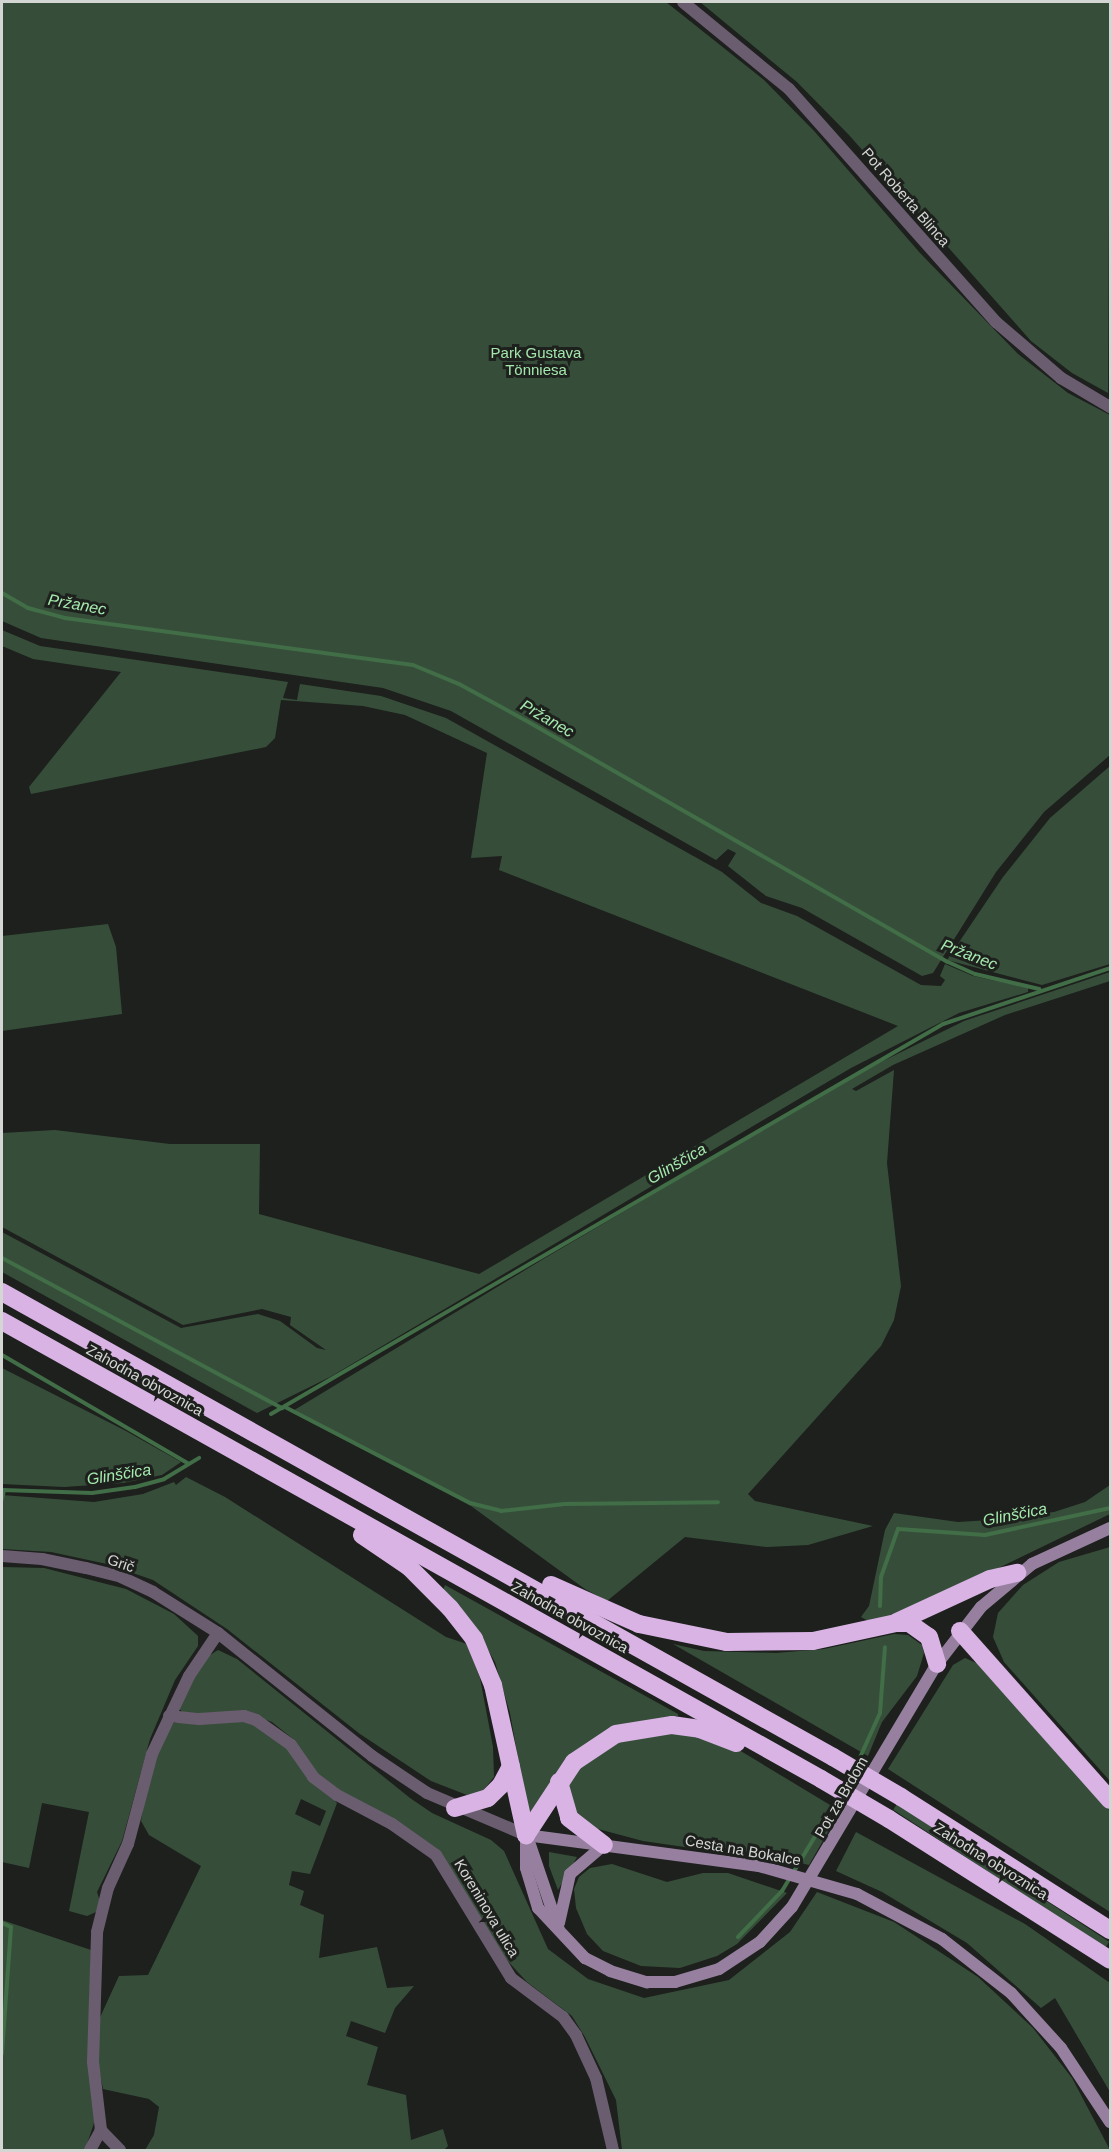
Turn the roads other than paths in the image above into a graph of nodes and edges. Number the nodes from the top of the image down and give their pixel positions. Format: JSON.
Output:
{"nodes":[{"id":1,"x":683,"y":2,"type":"edge"},
{"id":2,"x":1110,"y":407,"type":"edge"},
{"id":3,"x":2,"y":1292,"type":"edge"},
{"id":4,"x":2,"y":1321,"type":"edge"},
{"id":5,"x":325,"y":1501,"type":"junction"},
{"id":6,"x":1110,"y":1528,"type":"edge"},
{"id":7,"x":2,"y":1556,"type":"edge"},
{"id":8,"x":485,"y":1562,"type":"junction"},
{"id":9,"x":1017,"y":1573,"type":"junction"},
{"id":10,"x":896,"y":1623,"type":"junction"},
{"id":11,"x":960,"y":1631,"type":"junction"},
{"id":12,"x":218,"y":1633,"type":"junction"},
{"id":13,"x":937,"y":1664,"type":"junction"},
{"id":14,"x":168,"y":1716,"type":"junction"},
{"id":15,"x":761,"y":1745,"type":"junction"},
{"id":16,"x":511,"y":1766,"type":"junction"},
{"id":17,"x":559,"y":1782,"type":"junction"},
{"id":18,"x":1110,"y":1800,"type":"edge"},
{"id":19,"x":455,"y":1808,"type":"junction"},
{"id":20,"x":526,"y":1834,"type":"junction"},
{"id":21,"x":604,"y":1845,"type":"junction"},
{"id":22,"x":1110,"y":1930,"type":"edge"},
{"id":23,"x":560,"y":1932,"type":"junction"},
{"id":24,"x":1110,"y":1960,"type":"edge"},
{"id":25,"x":1110,"y":2122,"type":"edge"},
{"id":26,"x":101,"y":2130,"type":"junction"},
{"id":27,"x":90,"y":2151,"type":"edge"},
{"id":28,"x":120,"y":2151,"type":"edge"},
{"id":29,"x":613,"y":2151,"type":"edge"}],
"edges":[{"from":1,"to":2,"type":"street","name":"Pot Roberta Blinca"},
{"from":3,"to":8,"type":"highway","name":"Zahodna obvoznica"},
{"from":4,"to":5,"type":"highway","name":"Zahodna obvoznica"},
{"from":5,"to":15,"type":"highway","name":"Zahodna obvoznica"},
{"from":5,"to":16,"type":"highway"},
{"from":6,"to":9,"type":"main road","name":"Pot za Brdom"},
{"from":7,"to":12,"type":"street","name":"Grič"},
{"from":8,"to":10,"type":"highway"},
{"from":8,"to":22,"type":"highway","name":"Zahodna obvoznica","bridge":true},
{"from":9,"to":10,"type":"highway"},
{"from":9,"to":11,"type":"main road","name":"Pot za Brdom"},
{"from":10,"to":13,"type":"highway"},
{"from":11,"to":13,"type":"main road","name":"Pot za Brdom"},
{"from":11,"to":18,"type":"highway"},
{"from":12,"to":14,"type":"street"},
{"from":12,"to":19,"type":"street","name":"Grič"},
{"from":13,"to":23,"type":"main road","name":"Pot za Brdom"},
{"from":14,"to":26,"type":"street"},
{"from":14,"to":29,"type":"street","name":"Koreninova ulica"},
{"from":15,"to":17,"type":"highway"},
{"from":15,"to":24,"type":"highway","name":"Zahodna obvoznica","bridge":true},
{"from":16,"to":19,"type":"highway"},
{"from":16,"to":20,"type":"highway"},
{"from":17,"to":20,"type":"highway"},
{"from":17,"to":21,"type":"highway"},
{"from":19,"to":20,"type":"street","name":"Grič"},
{"from":20,"to":21,"type":"main road","name":"Cesta na Bokalce"},
{"from":20,"to":23,"type":"main road"},
{"from":21,"to":23,"type":"main road"},
{"from":21,"to":25,"type":"main road","name":"Cesta na Bokalce","bridge":true},
{"from":26,"to":27,"type":"street"},
{"from":26,"to":28,"type":"street"}]}
